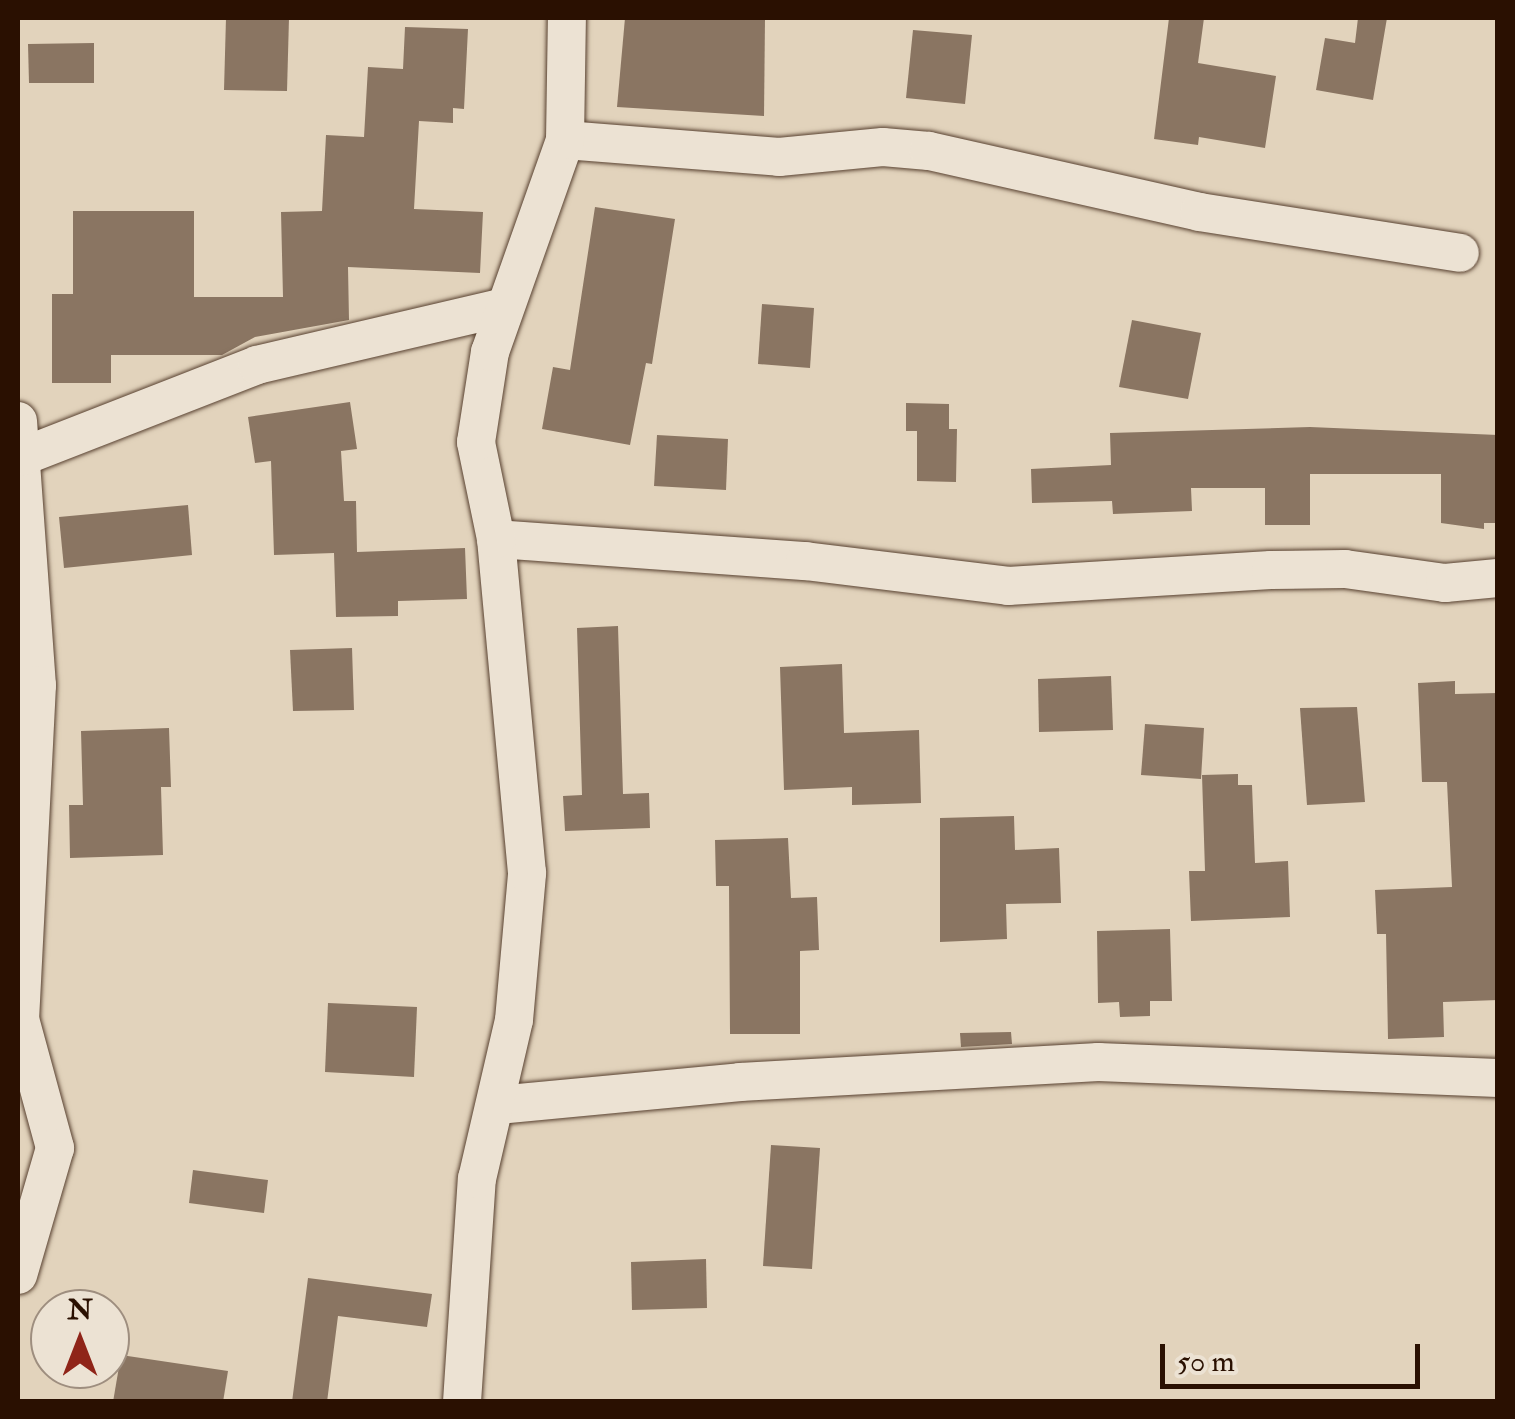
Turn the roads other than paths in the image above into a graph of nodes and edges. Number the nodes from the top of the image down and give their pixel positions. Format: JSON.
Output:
{"nodes":[{"id":1,"x":567,"y":18,"type":"edge"},
{"id":2,"x":564,"y":140,"type":"junction"},
{"id":3,"x":1460,"y":252,"type":"dead end"},
{"id":4,"x":504,"y":307,"type":"junction"},
{"id":5,"x":21,"y":438,"type":"edge"},
{"id":6,"x":496,"y":539,"type":"junction"},
{"id":7,"x":1498,"y":578,"type":"edge"},
{"id":8,"x":1498,"y":1078,"type":"edge"},
{"id":9,"x":498,"y":1104,"type":"junction"},
{"id":10,"x":18,"y":1276,"type":"edge"},
{"id":11,"x":462,"y":1402,"type":"edge"}],
"edges":[{"from":1,"to":2,"type":"street"},
{"from":2,"to":3,"type":"street"},
{"from":2,"to":4,"type":"street"},
{"from":4,"to":5,"type":"street"},
{"from":4,"to":6,"type":"street"},
{"from":5,"to":10,"type":"street"},
{"from":6,"to":7,"type":"street"},
{"from":6,"to":9,"type":"street"},
{"from":8,"to":9,"type":"street"},
{"from":9,"to":11,"type":"street"}]}
